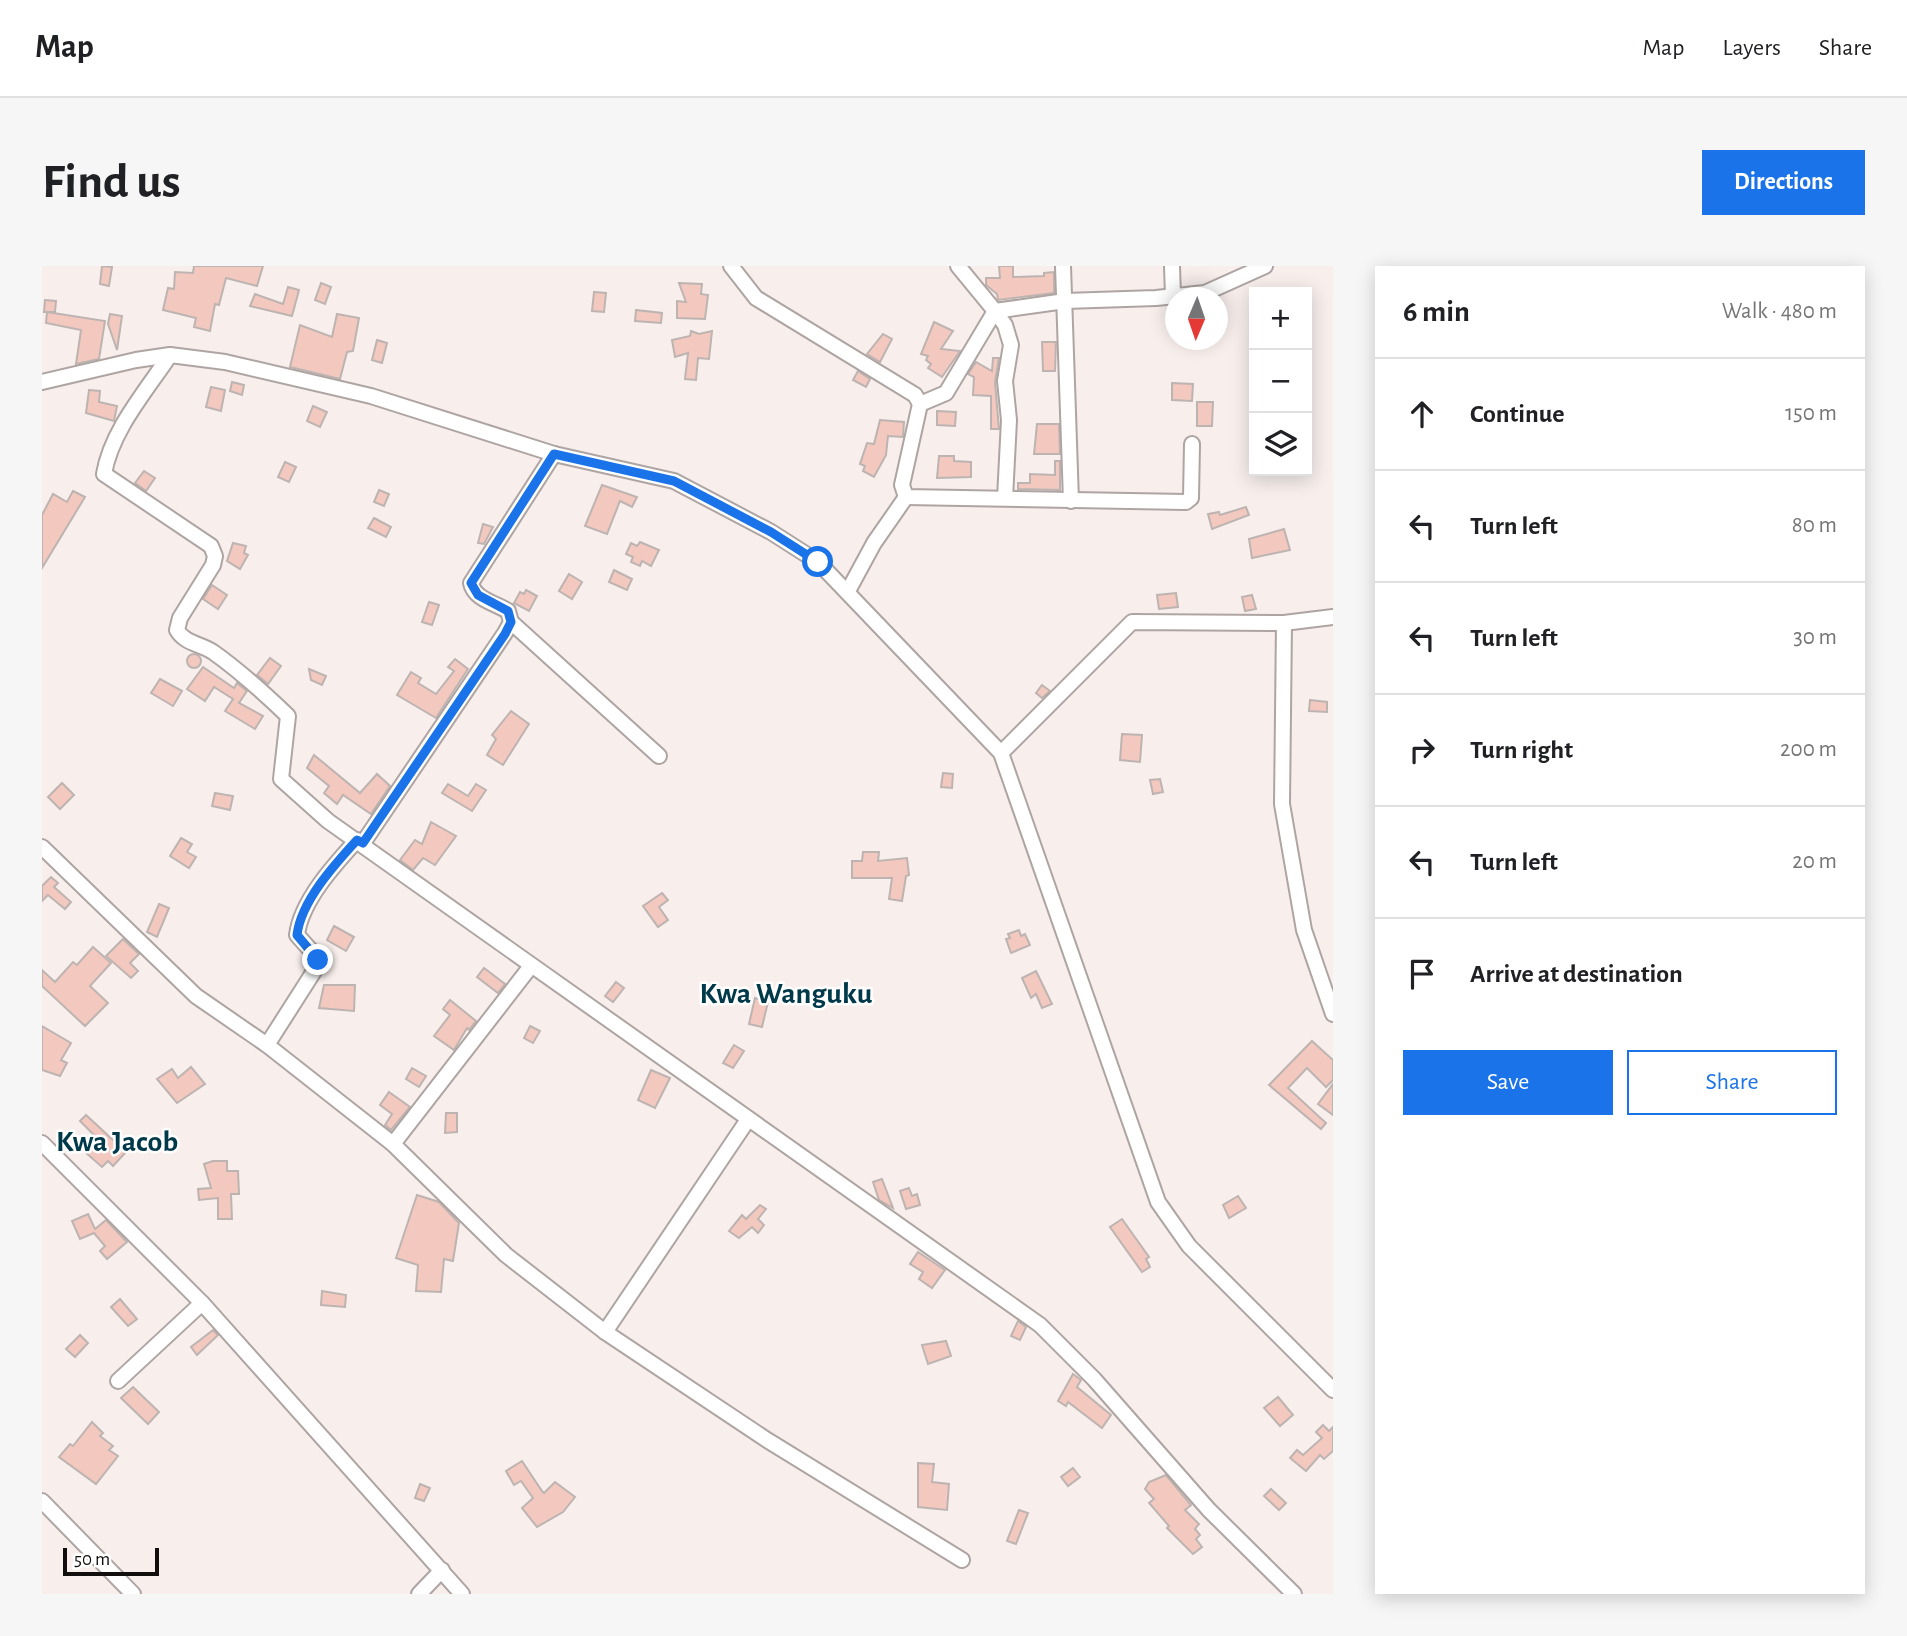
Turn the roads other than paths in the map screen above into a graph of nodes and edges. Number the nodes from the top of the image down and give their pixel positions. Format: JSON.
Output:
{"nodes":[{"id":1,"x":731,"y":266,"type":"edge"},
{"id":2,"x":958,"y":266,"type":"edge"},
{"id":3,"x":1063,"y":266,"type":"edge"},
{"id":4,"x":1172,"y":266,"type":"edge"},
{"id":5,"x":1265,"y":266,"type":"edge"},
{"id":6,"x":1173,"y":287,"type":"edge"},
{"id":7,"x":1218,"y":287,"type":"edge"},
{"id":8,"x":1165,"y":296,"type":"edge"},
{"id":9,"x":1065,"y":301,"type":"junction"},
{"id":10,"x":995,"y":311,"type":"junction"},
{"id":11,"x":170,"y":355,"type":"junction"},
{"id":12,"x":42,"y":382,"type":"edge"},
{"id":13,"x":920,"y":404,"type":"junction"},
{"id":14,"x":1192,"y":444,"type":"dead end"},
{"id":15,"x":554,"y":454,"type":"junction"},
{"id":16,"x":906,"y":497,"type":"junction"},
{"id":17,"x":1005,"y":498,"type":"junction"},
{"id":18,"x":1071,"y":501,"type":"junction"},
{"id":19,"x":848,"y":591,"type":"junction"},
{"id":20,"x":1333,"y":617,"type":"edge"},
{"id":21,"x":511,"y":622,"type":"junction"},
{"id":22,"x":1284,"y":623,"type":"junction"},
{"id":23,"x":1001,"y":753,"type":"junction"},
{"id":24,"x":659,"y":756,"type":"dead end"},
{"id":25,"x":360,"y":841,"type":"junction"},
{"id":26,"x":42,"y":847,"type":"edge"},
{"id":27,"x":531,"y":966,"type":"junction"},
{"id":28,"x":1333,"y":1013,"type":"edge"},
{"id":29,"x":267,"y":1045,"type":"junction"},
{"id":30,"x":747,"y":1121,"type":"junction"},
{"id":31,"x":42,"y":1143,"type":"edge"},
{"id":32,"x":393,"y":1144,"type":"junction"},
{"id":33,"x":202,"y":1303,"type":"junction"},
{"id":34,"x":605,"y":1332,"type":"junction"},
{"id":35,"x":118,"y":1381,"type":"dead end"},
{"id":36,"x":1333,"y":1391,"type":"edge"},
{"id":37,"x":42,"y":1501,"type":"edge"},
{"id":38,"x":962,"y":1560,"type":"dead end"},
{"id":39,"x":442,"y":1570,"type":"junction"},
{"id":40,"x":133,"y":1594,"type":"edge"},
{"id":41,"x":419,"y":1594,"type":"edge"},
{"id":42,"x":462,"y":1594,"type":"edge"},
{"id":43,"x":1294,"y":1594,"type":"edge"}],
"edges":[{"from":1,"to":13,"type":"street"},
{"from":2,"to":10,"type":"street"},
{"from":3,"to":9,"type":"street"},
{"from":4,"to":6,"type":"street"},
{"from":5,"to":7,"type":"street"},
{"from":8,"to":9,"type":"street"},
{"from":9,"to":10,"type":"street"},
{"from":9,"to":18,"type":"street"},
{"from":10,"to":13,"type":"street"},
{"from":10,"to":17,"type":"street"},
{"from":11,"to":12,"type":"street"},
{"from":11,"to":15,"type":"street"},
{"from":11,"to":25,"type":"street"},
{"from":13,"to":16,"type":"street"},
{"from":14,"to":18,"type":"street"},
{"from":15,"to":19,"type":"street"},
{"from":15,"to":21,"type":"street"},
{"from":16,"to":17,"type":"street"},
{"from":16,"to":19,"type":"street"},
{"from":17,"to":18,"type":"street"},
{"from":19,"to":23,"type":"street"},
{"from":20,"to":22,"type":"street"},
{"from":21,"to":24,"type":"street"},
{"from":21,"to":25,"type":"street"},
{"from":22,"to":23,"type":"street"},
{"from":22,"to":28,"type":"street"},
{"from":23,"to":36,"type":"street"},
{"from":25,"to":27,"type":"street"},
{"from":25,"to":29,"type":"street"},
{"from":26,"to":29,"type":"street"},
{"from":27,"to":30,"type":"street"},
{"from":27,"to":32,"type":"street"},
{"from":29,"to":32,"type":"street"},
{"from":30,"to":34,"type":"street"},
{"from":30,"to":43,"type":"street"},
{"from":31,"to":33,"type":"street"},
{"from":32,"to":34,"type":"street"},
{"from":33,"to":35,"type":"street"},
{"from":33,"to":39,"type":"street"},
{"from":34,"to":38,"type":"street"},
{"from":37,"to":40,"type":"street"},
{"from":39,"to":41,"type":"street"},
{"from":39,"to":42,"type":"street"}]}
